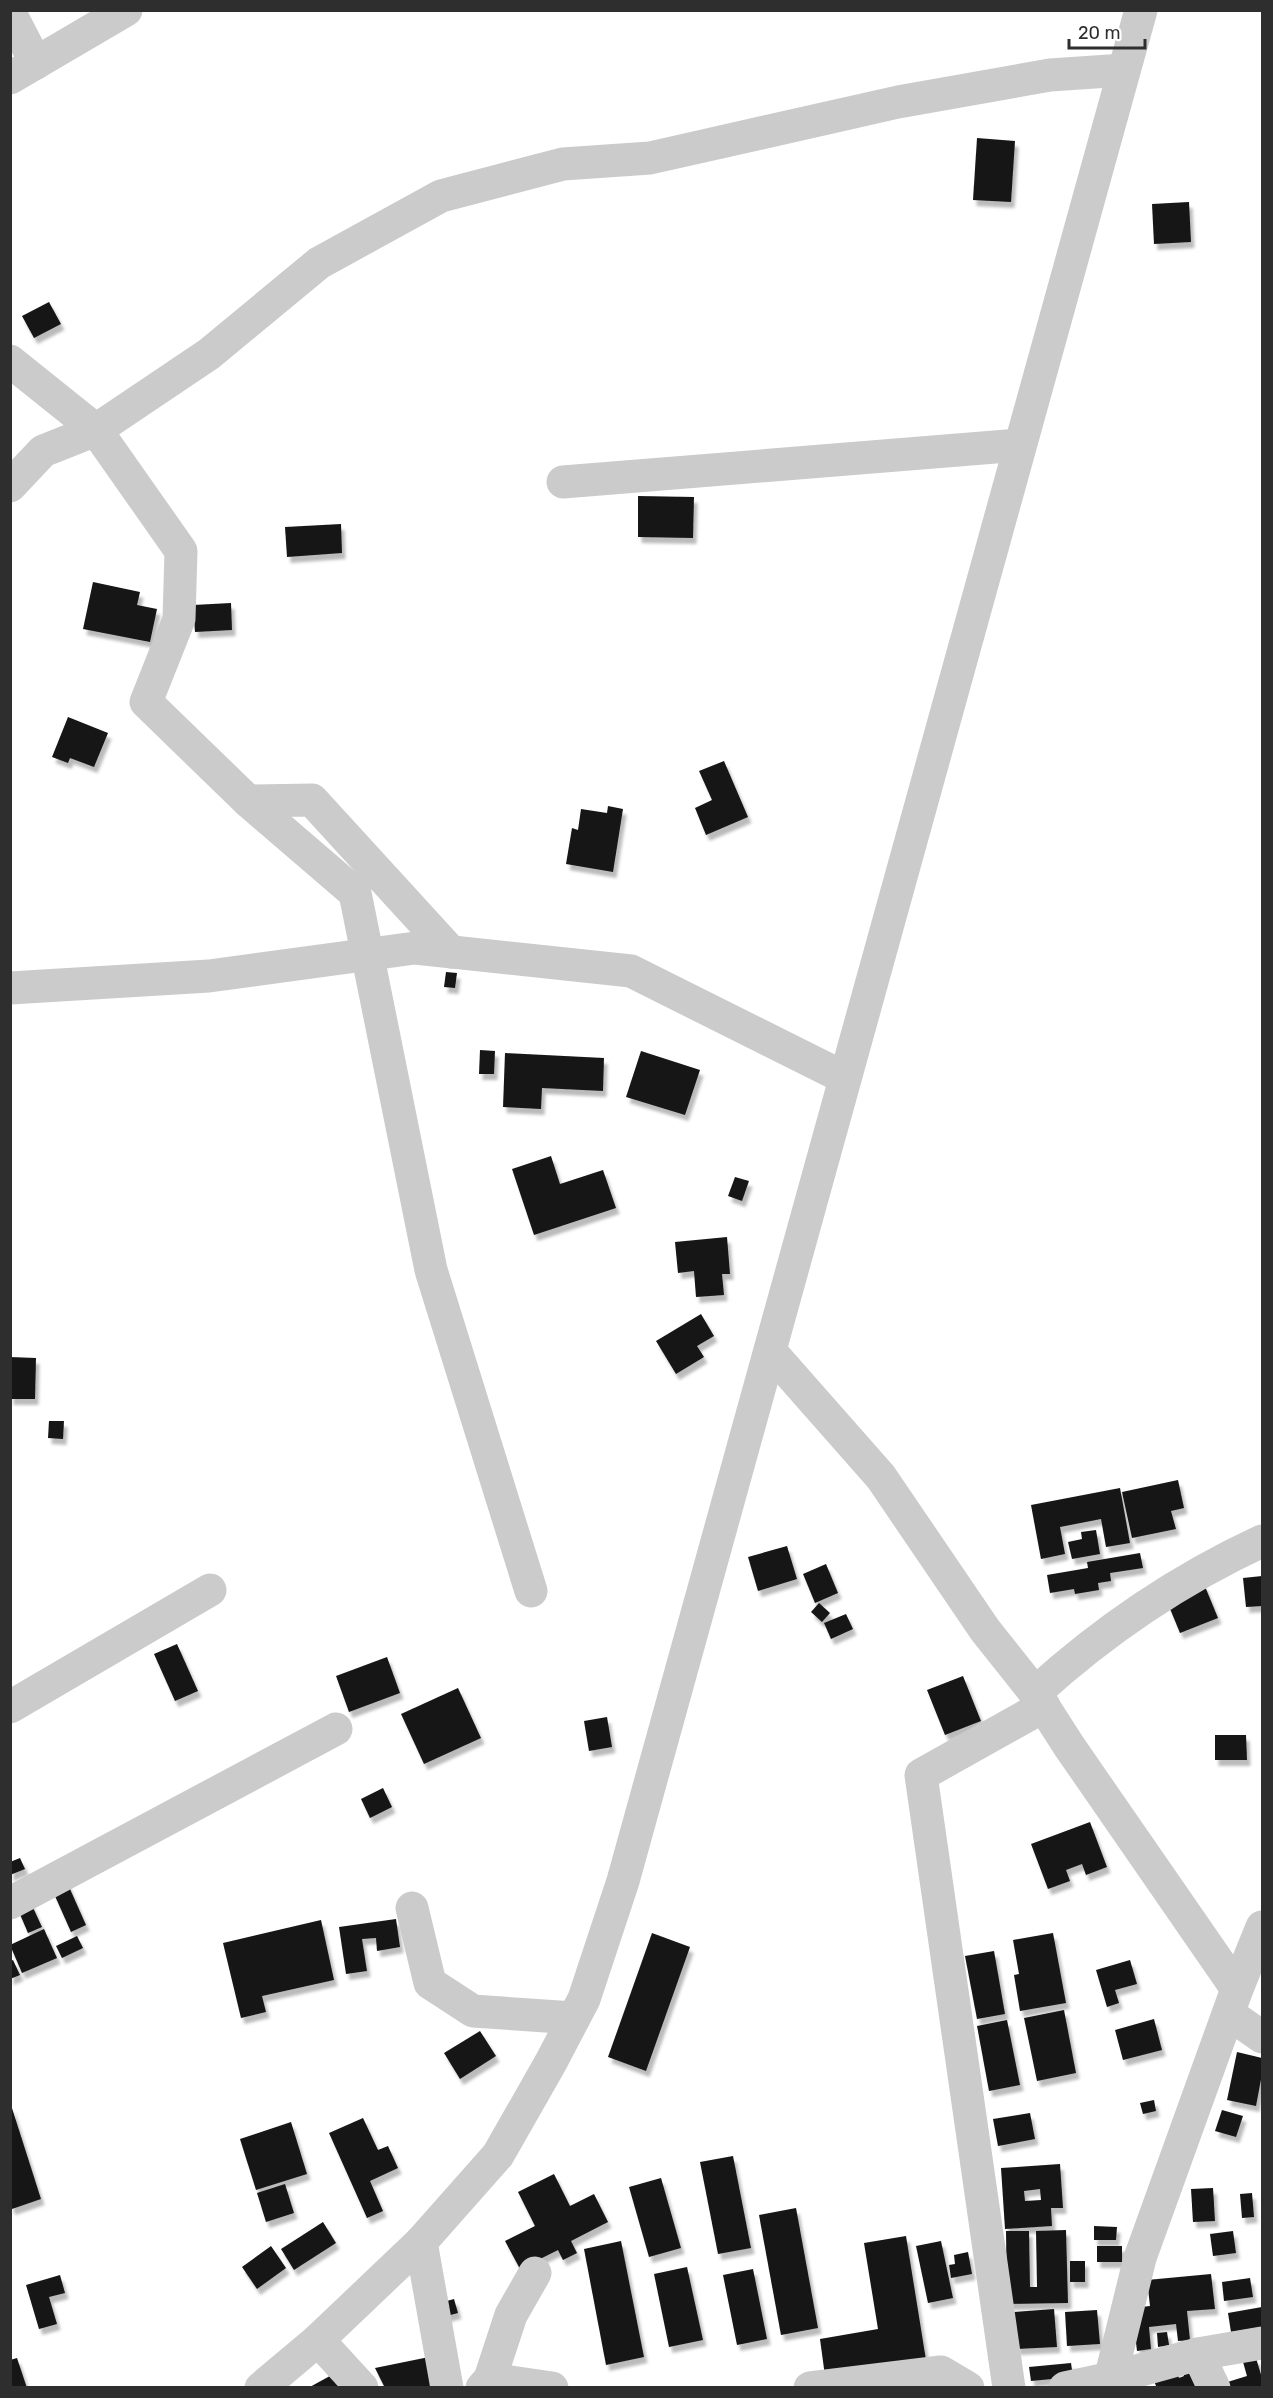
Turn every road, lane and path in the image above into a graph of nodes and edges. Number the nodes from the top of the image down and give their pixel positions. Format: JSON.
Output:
{"nodes":[{"id":1,"x":126,"y":10,"type":"edge"},
{"id":2,"x":1141,"y":10,"type":"edge"},
{"id":3,"x":10,"y":13,"type":"edge"},
{"id":4,"x":1124,"y":70,"type":"junction"},
{"id":5,"x":23,"y":71,"type":"edge"},
{"id":6,"x":10,"y":361,"type":"edge"},
{"id":7,"x":96,"y":430,"type":"junction"},
{"id":8,"x":1020,"y":445,"type":"junction"},
{"id":9,"x":563,"y":482,"type":"dead end"},
{"id":10,"x":10,"y":486,"type":"edge"},
{"id":11,"x":248,"y":801,"type":"junction"},
{"id":12,"x":451,"y":952,"type":"junction"},
{"id":13,"x":367,"y":954,"type":"junction"},
{"id":14,"x":10,"y":988,"type":"edge"},
{"id":15,"x":845,"y":1078,"type":"junction"},
{"id":16,"x":770,"y":1351,"type":"junction"},
{"id":17,"x":1263,"y":1541,"type":"edge"},
{"id":18,"x":210,"y":1590,"type":"dead end"},
{"id":19,"x":531,"y":1591,"type":"dead end"},
{"id":20,"x":1039,"y":1699,"type":"junction"},
{"id":21,"x":10,"y":1707,"type":"edge"},
{"id":22,"x":336,"y":1729,"type":"dead end"},
{"id":23,"x":10,"y":1903,"type":"edge"},
{"id":24,"x":412,"y":1908,"type":"dead end"},
{"id":25,"x":1263,"y":1927,"type":"edge"},
{"id":26,"x":1233,"y":2001,"type":"junction"},
{"id":27,"x":574,"y":2018,"type":"junction"},
{"id":28,"x":1263,"y":2037,"type":"edge"},
{"id":29,"x":421,"y":2242,"type":"junction"},
{"id":30,"x":535,"y":2273,"type":"dead end"},
{"id":31,"x":318,"y":2340,"type":"junction"},
{"id":32,"x":1263,"y":2343,"type":"edge"},
{"id":33,"x":1198,"y":2354,"type":"junction"},
{"id":34,"x":486,"y":2383,"type":"edge"},
{"id":35,"x":1110,"y":2383,"type":"edge"},
{"id":36,"x":261,"y":2388,"type":"edge"},
{"id":37,"x":362,"y":2388,"type":"edge"},
{"id":38,"x":447,"y":2388,"type":"edge"},
{"id":39,"x":552,"y":2388,"type":"edge"},
{"id":40,"x":810,"y":2388,"type":"edge"},
{"id":41,"x":968,"y":2388,"type":"edge"},
{"id":42,"x":1009,"y":2388,"type":"edge"},
{"id":43,"x":1065,"y":2388,"type":"edge"},
{"id":44,"x":1214,"y":2388,"type":"edge"}],
"edges":[{"from":1,"to":5,"type":"street"},
{"from":2,"to":4,"type":"street"},
{"from":3,"to":5,"type":"street"},
{"from":4,"to":7,"type":"street"},
{"from":4,"to":8,"type":"street"},
{"from":6,"to":7,"type":"street"},
{"from":7,"to":10,"type":"street"},
{"from":7,"to":11,"type":"street"},
{"from":8,"to":9,"type":"street"},
{"from":8,"to":15,"type":"street"},
{"from":11,"to":12,"type":"street"},
{"from":11,"to":13,"type":"street"},
{"from":12,"to":13,"type":"street"},
{"from":12,"to":15,"type":"street"},
{"from":13,"to":14,"type":"street"},
{"from":13,"to":19,"type":"street"},
{"from":15,"to":16,"type":"street"},
{"from":16,"to":20,"type":"street"},
{"from":16,"to":27,"type":"street"},
{"from":17,"to":20,"type":"street"},
{"from":18,"to":21,"type":"street"},
{"from":20,"to":26,"type":"street"},
{"from":20,"to":42,"type":"street"},
{"from":22,"to":23,"type":"street"},
{"from":24,"to":27,"type":"street"},
{"from":25,"to":26,"type":"street"},
{"from":26,"to":28,"type":"street"},
{"from":26,"to":35,"type":"street"},
{"from":27,"to":29,"type":"street"},
{"from":29,"to":31,"type":"street"},
{"from":29,"to":38,"type":"street"},
{"from":30,"to":34,"type":"street"},
{"from":31,"to":36,"type":"street"},
{"from":31,"to":37,"type":"street"},
{"from":32,"to":33,"type":"street"},
{"from":33,"to":35,"type":"street"},
{"from":33,"to":44,"type":"street"},
{"from":34,"to":39,"type":"street"},
{"from":35,"to":43,"type":"street"},
{"from":40,"to":41,"type":"street"}]}
